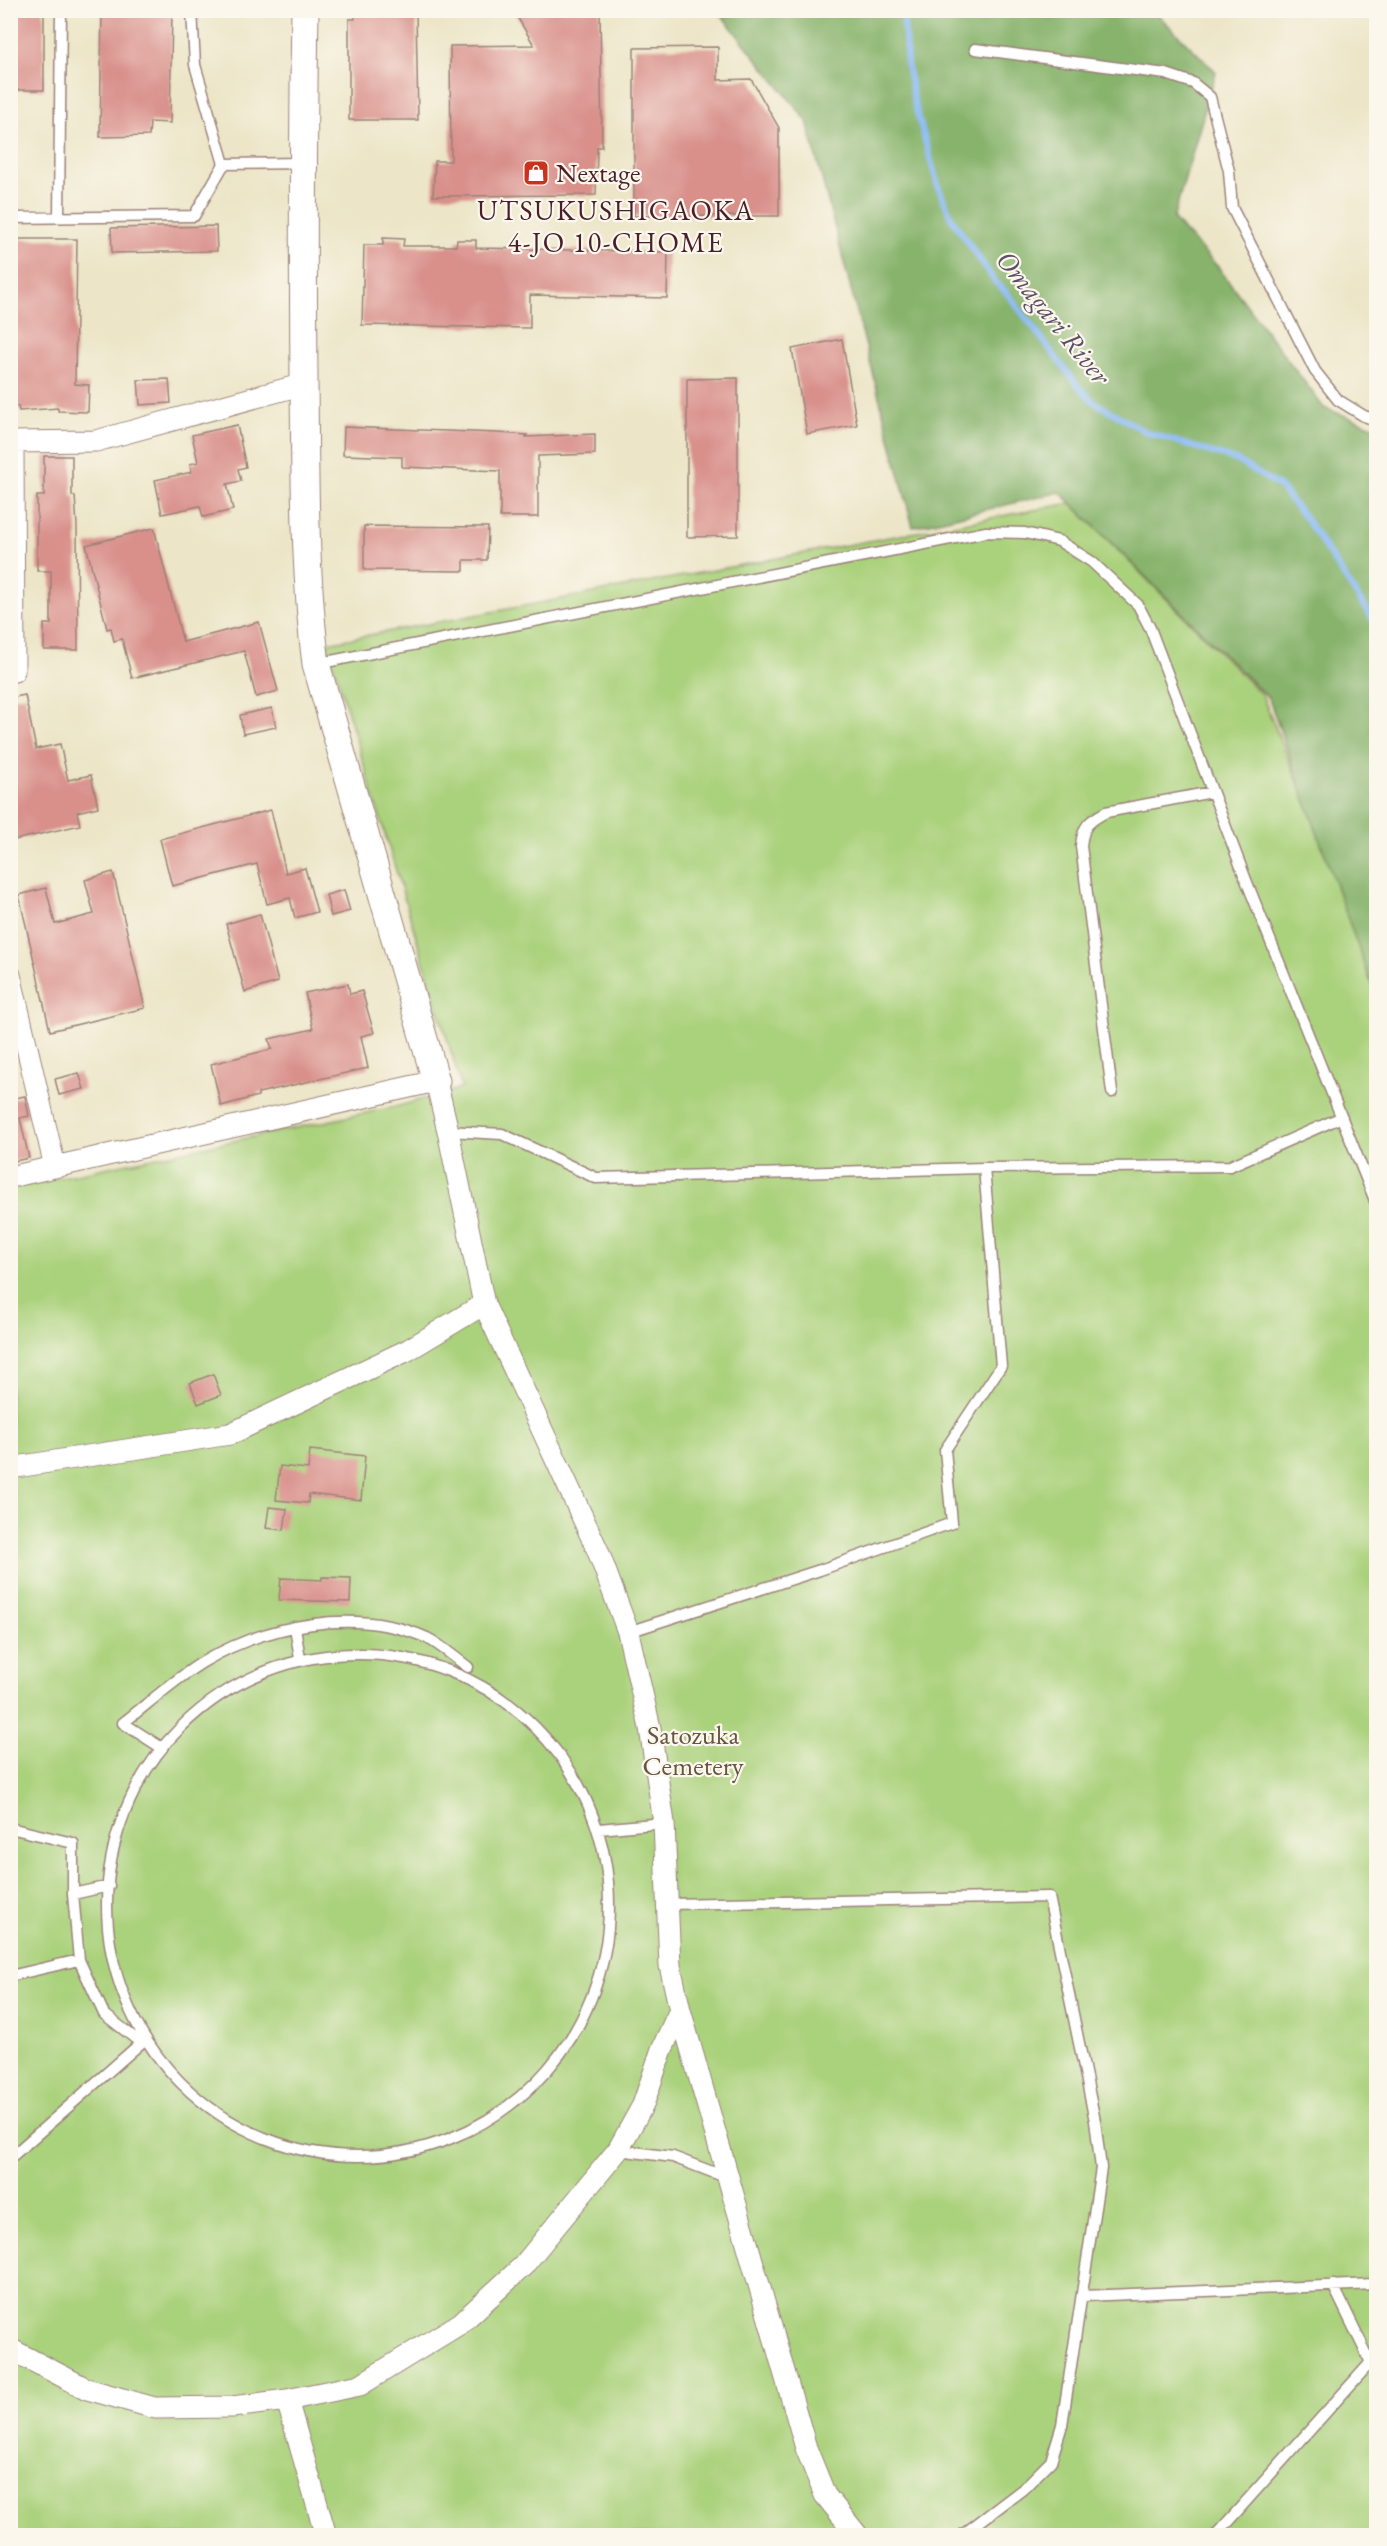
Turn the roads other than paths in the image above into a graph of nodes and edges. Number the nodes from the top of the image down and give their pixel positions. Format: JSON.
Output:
{"nodes":[{"id":1,"x":61,"y":10,"type":"edge"},
{"id":2,"x":192,"y":10,"type":"edge"},
{"id":3,"x":305,"y":10,"type":"edge"},
{"id":4,"x":975,"y":49,"type":"dead end"},
{"id":5,"x":303,"y":163,"type":"junction"},
{"id":6,"x":224,"y":164,"type":"junction"},
{"id":7,"x":59,"y":217,"type":"junction"},
{"id":8,"x":10,"y":218,"type":"edge"},
{"id":9,"x":304,"y":384,"type":"junction"},
{"id":10,"x":1377,"y":420,"type":"edge"},
{"id":11,"x":12,"y":442,"type":"edge"},
{"id":12,"x":12,"y":552,"type":"edge"},
{"id":13,"x":315,"y":664,"type":"junction"},
{"id":14,"x":10,"y":671,"type":"edge"},
{"id":15,"x":1212,"y":792,"type":"junction"},
{"id":16,"x":10,"y":975,"type":"edge"},
{"id":17,"x":436,"y":1081,"type":"junction"},
{"id":18,"x":1112,"y":1092,"type":"dead end"},
{"id":19,"x":1342,"y":1117,"type":"junction"},
{"id":20,"x":448,"y":1131,"type":"junction"},
{"id":21,"x":55,"y":1167,"type":"junction"},
{"id":22,"x":984,"y":1168,"type":"junction"},
{"id":23,"x":10,"y":1177,"type":"edge"},
{"id":24,"x":1377,"y":1203,"type":"edge"},
{"id":25,"x":483,"y":1304,"type":"junction"},
{"id":26,"x":10,"y":1468,"type":"edge"},
{"id":27,"x":295,"y":1627,"type":"junction"},
{"id":28,"x":628,"y":1632,"type":"junction"},
{"id":29,"x":300,"y":1659,"type":"junction"},
{"id":30,"x":470,"y":1669,"type":"junction"},
{"id":31,"x":162,"y":1748,"type":"junction"},
{"id":32,"x":664,"y":1823,"type":"junction"},
{"id":33,"x":10,"y":1828,"type":"edge"},
{"id":34,"x":599,"y":1829,"type":"junction"},
{"id":35,"x":109,"y":1886,"type":"junction"},
{"id":36,"x":73,"y":1894,"type":"junction"},
{"id":37,"x":668,"y":1904,"type":"junction"},
{"id":38,"x":79,"y":1960,"type":"junction"},
{"id":39,"x":10,"y":1976,"type":"edge"},
{"id":40,"x":680,"y":2010,"type":"junction"},
{"id":41,"x":141,"y":2043,"type":"junction"},
{"id":42,"x":618,"y":2150,"type":"junction"},
{"id":43,"x":10,"y":2158,"type":"edge"},
{"id":44,"x":728,"y":2178,"type":"junction"},
{"id":45,"x":1377,"y":2284,"type":"edge"},
{"id":46,"x":1333,"y":2285,"type":"junction"},
{"id":47,"x":1083,"y":2296,"type":"junction"},
{"id":48,"x":10,"y":2349,"type":"edge"},
{"id":49,"x":1371,"y":2362,"type":"junction"},
{"id":50,"x":1377,"y":2373,"type":"edge"},
{"id":51,"x":287,"y":2400,"type":"junction"},
{"id":52,"x":326,"y":2535,"type":"edge"},
{"id":53,"x":858,"y":2535,"type":"edge"},
{"id":54,"x":961,"y":2535,"type":"edge"},
{"id":55,"x":1215,"y":2535,"type":"edge"}],
"edges":[{"from":1,"to":7,"type":"lane"},
{"from":2,"to":6,"type":"lane"},
{"from":3,"to":5,"type":"street"},
{"from":4,"to":10,"type":"lane"},
{"from":5,"to":6,"type":"lane"},
{"from":5,"to":9,"type":"street"},
{"from":6,"to":7,"type":"lane"},
{"from":7,"to":8,"type":"lane"},
{"from":9,"to":11,"type":"street"},
{"from":9,"to":13,"type":"street"},
{"from":11,"to":12,"type":"street"},
{"from":12,"to":14,"type":"street"},
{"from":13,"to":15,"type":"lane"},
{"from":13,"to":17,"type":"street"},
{"from":15,"to":18,"type":"lane"},
{"from":15,"to":19,"type":"lane"},
{"from":16,"to":21,"type":"street"},
{"from":17,"to":20,"type":"street"},
{"from":17,"to":21,"type":"street"},
{"from":19,"to":22,"type":"lane"},
{"from":19,"to":24,"type":"lane"},
{"from":20,"to":22,"type":"lane"},
{"from":20,"to":25,"type":"street"},
{"from":21,"to":23,"type":"street"},
{"from":22,"to":28,"type":"lane"},
{"from":25,"to":26,"type":"street"},
{"from":25,"to":28,"type":"street"},
{"from":27,"to":29,"type":"lane"},
{"from":27,"to":30,"type":"lane"},
{"from":27,"to":31,"type":"lane"},
{"from":28,"to":32,"type":"street"},
{"from":29,"to":30,"type":"lane"},
{"from":29,"to":31,"type":"lane"},
{"from":30,"to":34,"type":"lane"},
{"from":31,"to":35,"type":"lane"},
{"from":32,"to":34,"type":"lane"},
{"from":32,"to":37,"type":"street"},
{"from":33,"to":36,"type":"lane"},
{"from":34,"to":41,"type":"lane"},
{"from":35,"to":36,"type":"lane"},
{"from":35,"to":41,"type":"lane"},
{"from":36,"to":38,"type":"lane"},
{"from":37,"to":40,"type":"street"},
{"from":37,"to":47,"type":"lane"},
{"from":38,"to":39,"type":"lane"},
{"from":38,"to":41,"type":"lane"},
{"from":40,"to":42,"type":"street"},
{"from":40,"to":44,"type":"street"},
{"from":41,"to":43,"type":"lane"},
{"from":42,"to":44,"type":"lane"},
{"from":42,"to":51,"type":"street"},
{"from":44,"to":53,"type":"street"},
{"from":45,"to":46,"type":"lane"},
{"from":46,"to":47,"type":"lane"},
{"from":46,"to":49,"type":"lane"},
{"from":47,"to":54,"type":"lane"},
{"from":48,"to":51,"type":"street"},
{"from":49,"to":50,"type":"lane"},
{"from":49,"to":55,"type":"lane"},
{"from":51,"to":52,"type":"street"}]}
